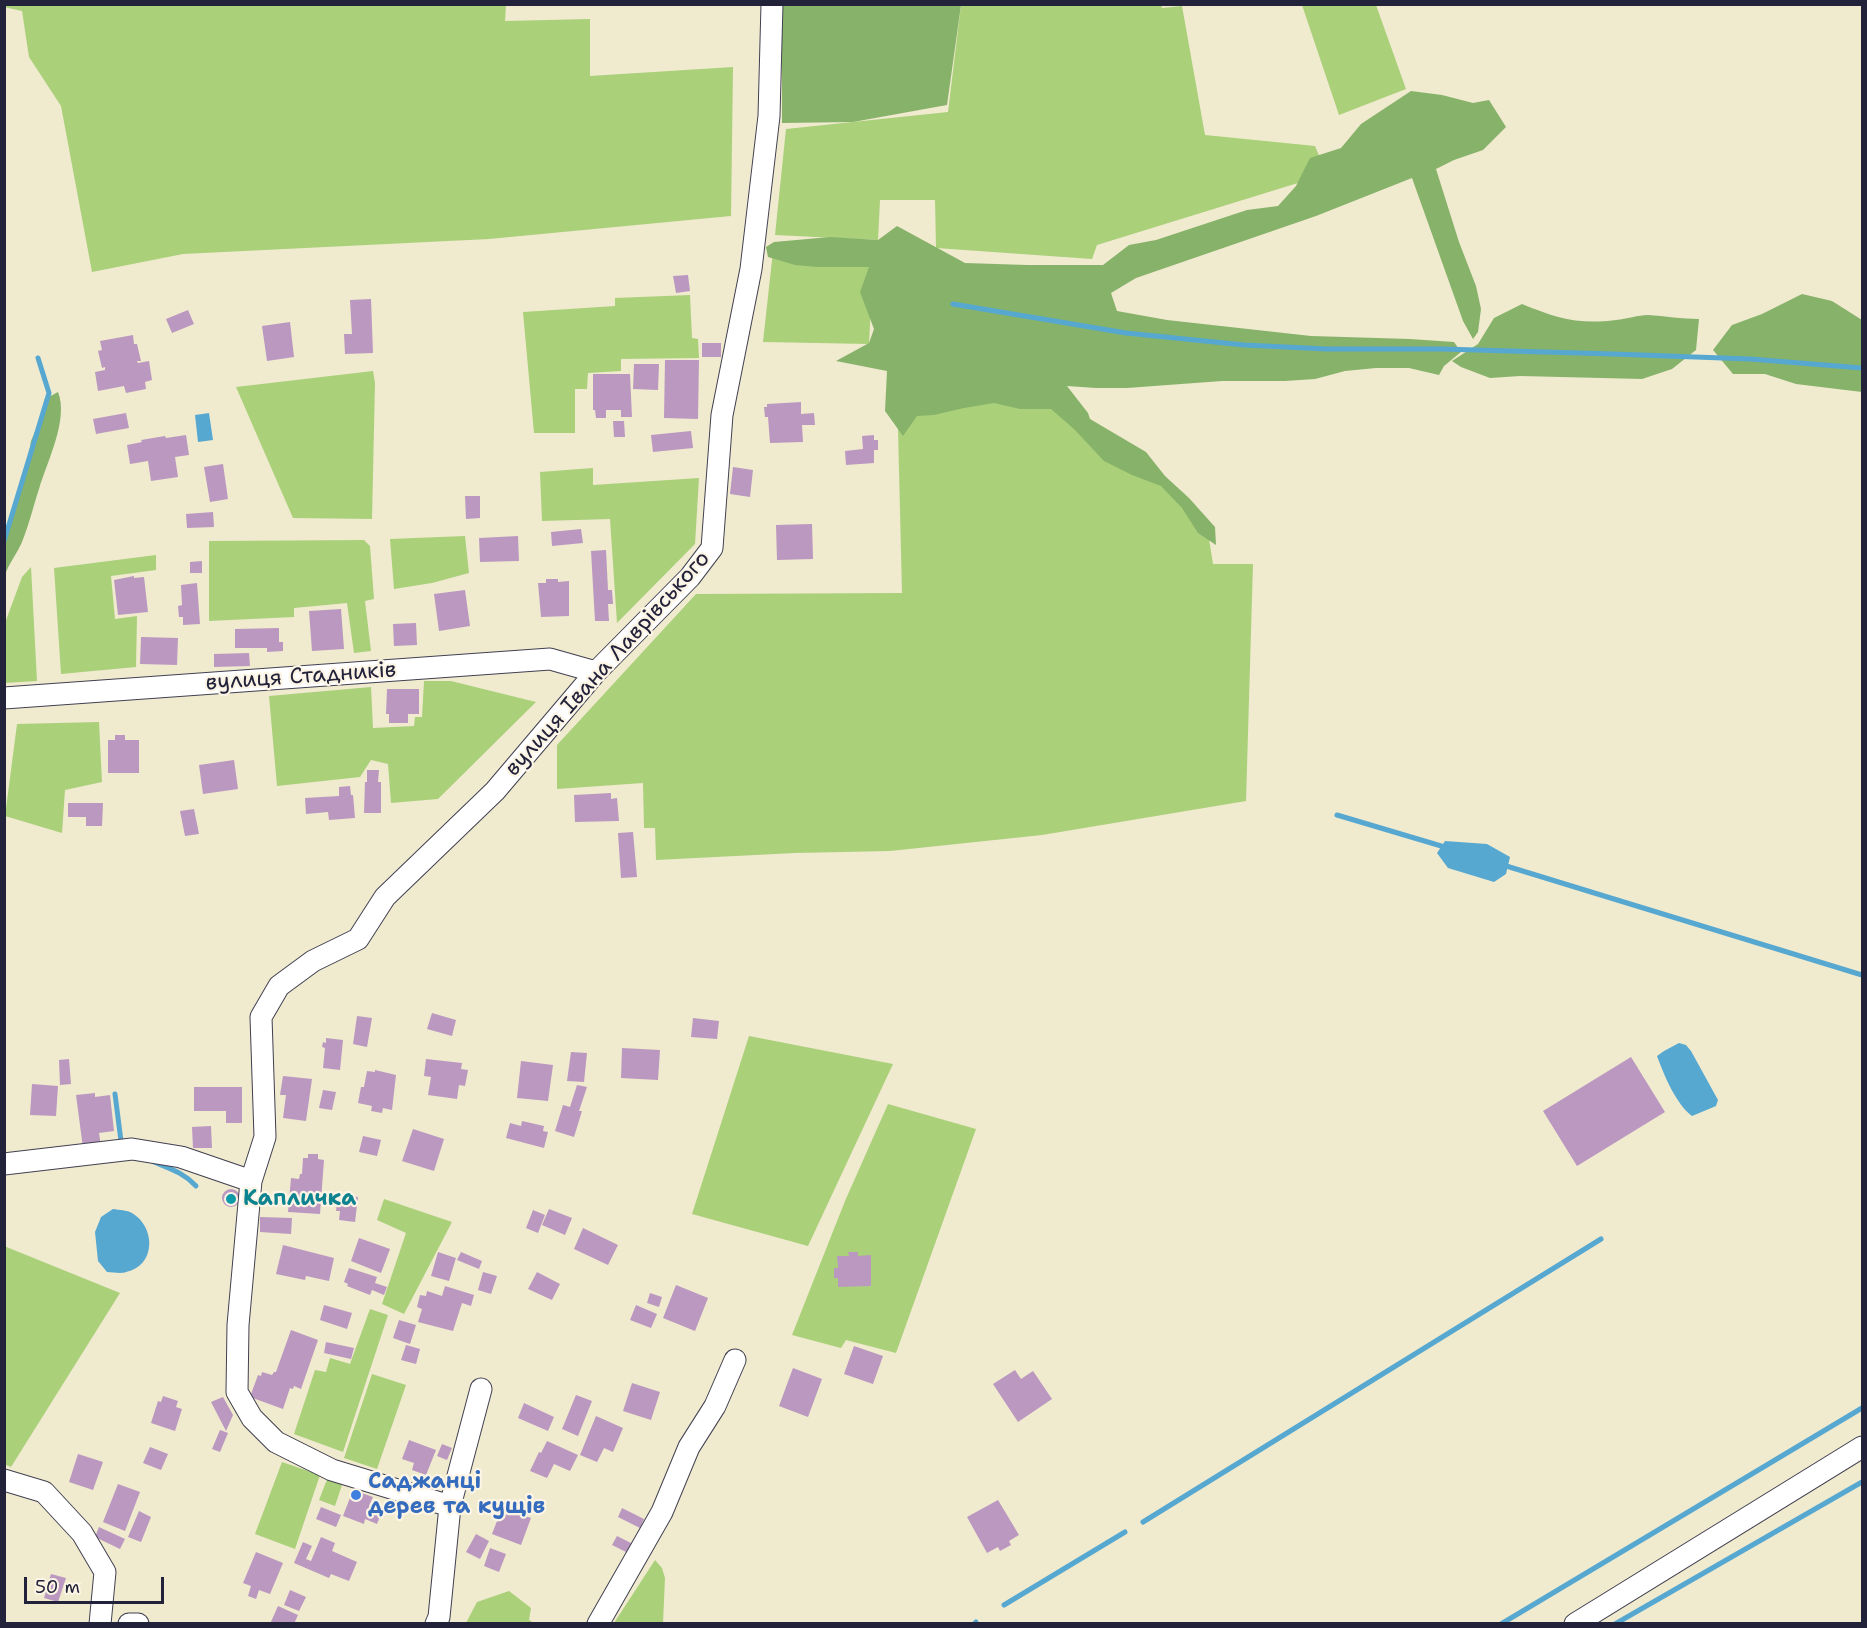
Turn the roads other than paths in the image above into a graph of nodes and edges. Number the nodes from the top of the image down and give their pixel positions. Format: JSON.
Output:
{"nodes":[{"id":1,"x":772,"y":4,"type":"edge"},
{"id":2,"x":596,"y":672,"type":"junction"},
{"id":3,"x":4,"y":698,"type":"edge"},
{"id":4,"x":4,"y":1164,"type":"edge"},
{"id":5,"x":251,"y":1181,"type":"junction"},
{"id":6,"x":735,"y":1360,"type":"dead end"},
{"id":7,"x":481,"y":1389,"type":"dead end"},
{"id":8,"x":1863,"y":1447,"type":"edge"},
{"id":9,"x":4,"y":1480,"type":"edge"},
{"id":10,"x":450,"y":1506,"type":"junction"},
{"id":11,"x":99,"y":1623,"type":"edge"},
{"id":12,"x":129,"y":1623,"type":"edge"},
{"id":13,"x":138,"y":1623,"type":"edge"},
{"id":14,"x":436,"y":1623,"type":"edge"},
{"id":15,"x":598,"y":1623,"type":"edge"},
{"id":16,"x":1575,"y":1623,"type":"edge"}],
"edges":[{"from":1,"to":2,"type":"street","name":"вулиця Івана Лаврівського"},
{"from":2,"to":3,"type":"street","name":"вулиця Стадників"},
{"from":2,"to":5,"type":"street","name":"вулиця Івана Лаврівського"},
{"from":4,"to":5,"type":"street"},
{"from":5,"to":10,"type":"street","name":"вулиця Івана Лаврівського"},
{"from":6,"to":15,"type":"street"},
{"from":7,"to":10,"type":"street"},
{"from":8,"to":16,"type":"street"},
{"from":9,"to":11,"type":"street"},
{"from":10,"to":14,"type":"street"},
{"from":12,"to":13,"type":"street"}]}
